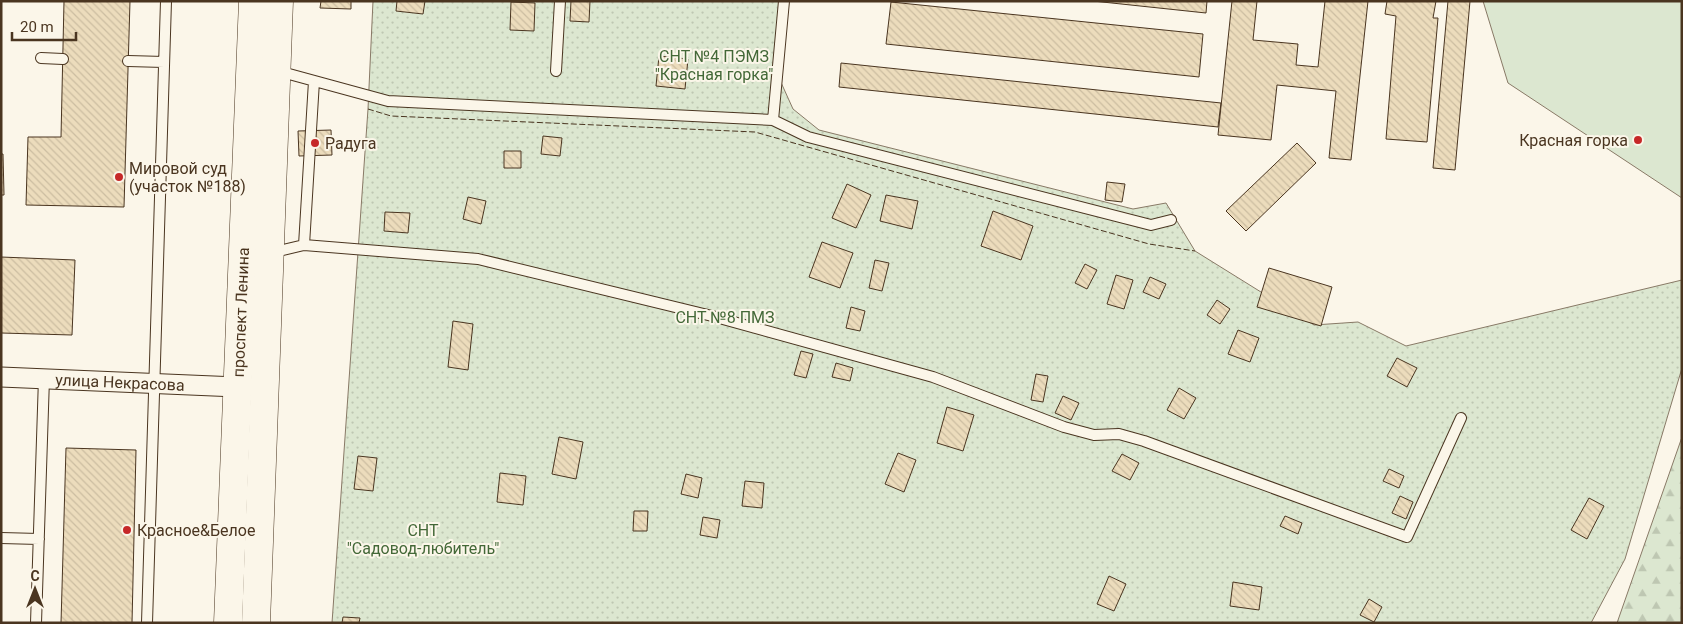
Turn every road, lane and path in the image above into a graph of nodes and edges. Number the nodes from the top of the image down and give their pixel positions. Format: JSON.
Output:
{"nodes":[{"id":1,"x":166,"y":1,"type":"edge"},
{"id":2,"x":253,"y":1,"type":"edge"},
{"id":3,"x":279,"y":1,"type":"edge"},
{"id":4,"x":560,"y":1,"type":"edge"},
{"id":5,"x":784,"y":1,"type":"edge"},
{"id":6,"x":41,"y":58,"type":"dead end"},
{"id":7,"x":62,"y":59,"type":"dead end"},
{"id":8,"x":128,"y":61,"type":"dead end"},
{"id":9,"x":164,"y":62,"type":"junction"},
{"id":10,"x":276,"y":71,"type":"junction"},
{"id":11,"x":556,"y":71,"type":"dead end"},
{"id":12,"x":314,"y":81,"type":"junction"},
{"id":13,"x":773,"y":120,"type":"junction"},
{"id":14,"x":1171,"y":220,"type":"dead end"},
{"id":15,"x":304,"y":245,"type":"junction"},
{"id":16,"x":269,"y":253,"type":"junction"},
{"id":17,"x":1,"y":377,"type":"edge"},
{"id":18,"x":44,"y":378,"type":"junction"},
{"id":19,"x":154,"y":383,"type":"junction"},
{"id":20,"x":237,"y":387,"type":"junction"},
{"id":21,"x":1461,"y":418,"type":"dead end"},
{"id":22,"x":1,"y":538,"type":"edge"},
{"id":23,"x":39,"y":539,"type":"junction"},
{"id":24,"x":36,"y":623,"type":"edge"},
{"id":25,"x":147,"y":623,"type":"edge"},
{"id":26,"x":228,"y":623,"type":"edge"},
{"id":27,"x":256,"y":623,"type":"edge"}],
"edges":[{"from":1,"to":9,"type":"lane"},
{"from":2,"to":20,"type":"main road","name":"проспект Ленина"},
{"from":3,"to":10,"type":"main road","name":"проспект Ленина"},
{"from":4,"to":11,"type":"lane"},
{"from":5,"to":13,"type":"lane"},
{"from":6,"to":7,"type":"lane"},
{"from":8,"to":9,"type":"lane"},
{"from":9,"to":19,"type":"lane"},
{"from":10,"to":12,"type":"lane"},
{"from":10,"to":16,"type":"main road","name":"проспект Ленина"},
{"from":12,"to":13,"type":"lane"},
{"from":12,"to":15,"type":"lane"},
{"from":13,"to":14,"type":"lane"},
{"from":15,"to":16,"type":"lane"},
{"from":15,"to":21,"type":"lane"},
{"from":16,"to":27,"type":"main road","name":"проспект Ленина"},
{"from":17,"to":18,"type":"street","name":"улица Некрасова"},
{"from":18,"to":19,"type":"street","name":"улица Некрасова"},
{"from":18,"to":23,"type":"lane"},
{"from":19,"to":20,"type":"street","name":"улица Некрасова"},
{"from":19,"to":25,"type":"lane"},
{"from":20,"to":26,"type":"main road","name":"проспект Ленина"},
{"from":22,"to":23,"type":"lane"},
{"from":23,"to":24,"type":"lane"}]}
